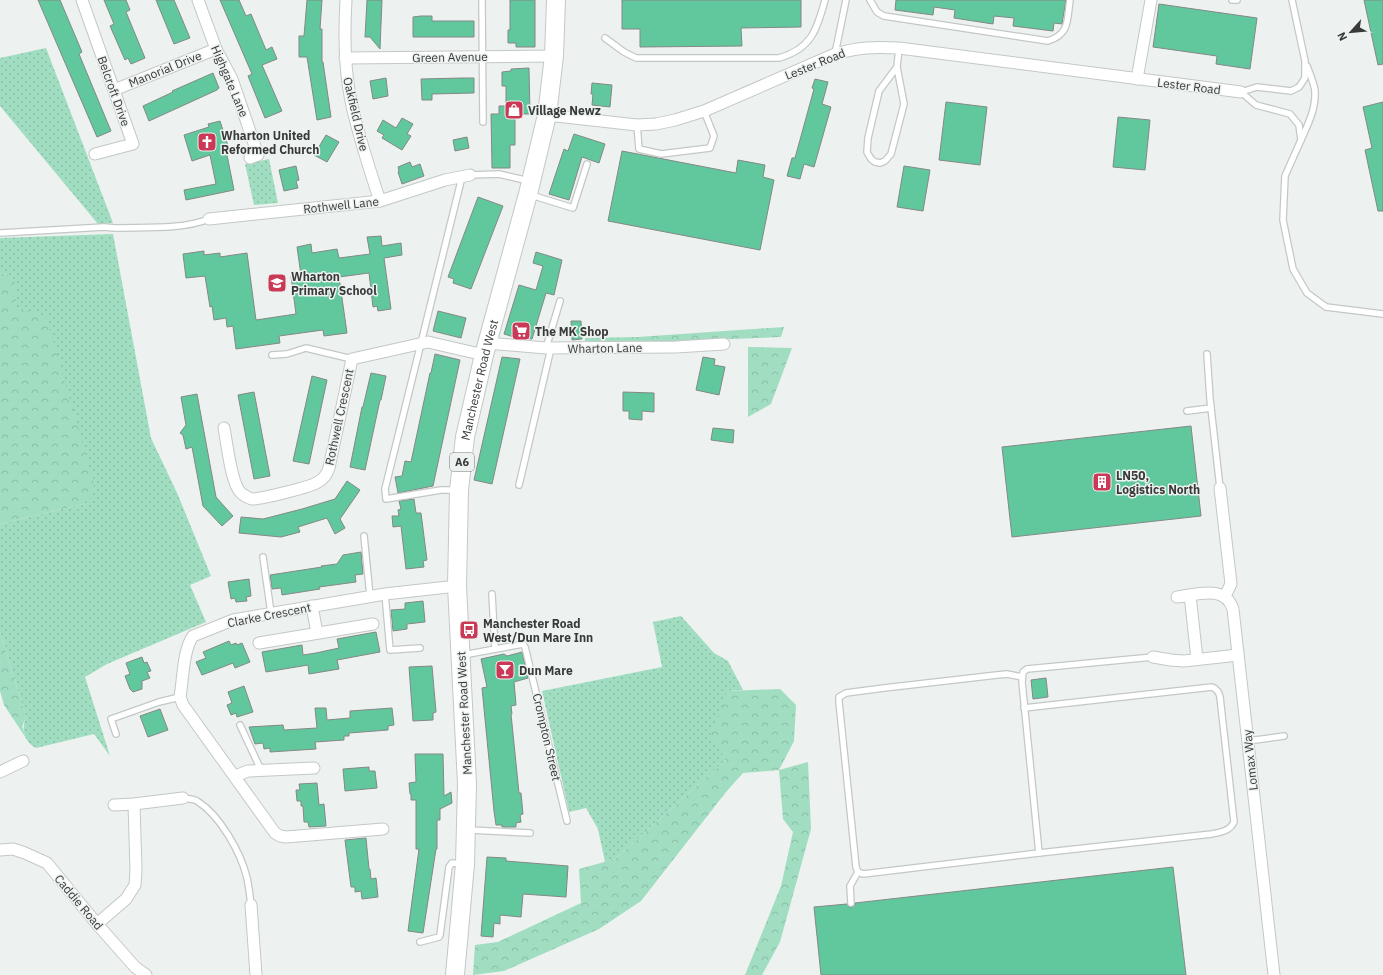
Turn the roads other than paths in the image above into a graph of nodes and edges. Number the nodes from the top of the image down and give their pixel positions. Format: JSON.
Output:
{"nodes":[{"id":1,"x":82,"y":0,"type":"edge"},
{"id":2,"x":198,"y":0,"type":"edge"},
{"id":3,"x":346,"y":0,"type":"edge"},
{"id":4,"x":482,"y":0,"type":"edge"},
{"id":5,"x":556,"y":0,"type":"edge"},
{"id":6,"x":825,"y":0,"type":"edge"},
{"id":7,"x":846,"y":0,"type":"edge"},
{"id":8,"x":870,"y":0,"type":"edge"},
{"id":9,"x":1070,"y":0,"type":"edge"},
{"id":10,"x":1151,"y":0,"type":"edge"},
{"id":11,"x":1232,"y":0,"type":"edge"},
{"id":12,"x":1237,"y":0,"type":"edge"},
{"id":13,"x":1292,"y":0,"type":"edge"},
{"id":14,"x":605,"y":38,"type":"dead end"},
{"id":15,"x":899,"y":48,"type":"junction"},
{"id":16,"x":216,"y":49,"type":"junction"},
{"id":17,"x":835,"y":54,"type":"junction"},
{"id":18,"x":482,"y":56,"type":"junction"},
{"id":19,"x":554,"y":56,"type":"junction"},
{"id":20,"x":345,"y":58,"type":"junction"},
{"id":21,"x":1306,"y":61,"type":"junction"},
{"id":22,"x":897,"y":67,"type":"junction"},
{"id":23,"x":1137,"y":79,"type":"junction"},
{"id":24,"x":114,"y":90,"type":"junction"},
{"id":25,"x":1241,"y":92,"type":"junction"},
{"id":26,"x":704,"y":110,"type":"junction"},
{"id":27,"x":547,"y":115,"type":"junction"},
{"id":28,"x":483,"y":122,"type":"dead end"},
{"id":29,"x":637,"y":125,"type":"junction"},
{"id":30,"x":1301,"y":140,"type":"junction"},
{"id":31,"x":95,"y":154,"type":"dead end"},
{"id":32,"x":250,"y":158,"type":"dead end"},
{"id":33,"x":587,"y":164,"type":"dead end"},
{"id":34,"x":466,"y":176,"type":"junction"},
{"id":35,"x":530,"y":188,"type":"junction"},
{"id":36,"x":380,"y":201,"type":"junction"},
{"id":37,"x":209,"y":219,"type":"joint"},
{"id":38,"x":0,"y":233,"type":"edge"},
{"id":39,"x":560,"y":301,"type":"dead end"},
{"id":40,"x":1383,"y":314,"type":"edge"},
{"id":41,"x":422,"y":343,"type":"junction"},
{"id":42,"x":724,"y":344,"type":"dead end"},
{"id":43,"x":549,"y":348,"type":"junction"},
{"id":44,"x":485,"y":350,"type":"junction"},
{"id":45,"x":1207,"y":354,"type":"dead end"},
{"id":46,"x":272,"y":355,"type":"dead end"},
{"id":47,"x":352,"y":359,"type":"junction"},
{"id":48,"x":1211,"y":408,"type":"junction"},
{"id":49,"x":1187,"y":411,"type":"dead end"},
{"id":50,"x":224,"y":428,"type":"dead end"},
{"id":51,"x":519,"y":486,"type":"dead end"},
{"id":52,"x":1220,"y":488,"type":"joint"},
{"id":53,"x":459,"y":490,"type":"junction"},
{"id":54,"x":364,"y":536,"type":"dead end"},
{"id":55,"x":262,"y":558,"type":"dead end"},
{"id":56,"x":458,"y":586,"type":"junction"},
{"id":57,"x":385,"y":594,"type":"junction"},
{"id":58,"x":492,"y":594,"type":"dead end"},
{"id":59,"x":1190,"y":595,"type":"junction"},
{"id":60,"x":370,"y":596,"type":"junction"},
{"id":61,"x":1225,"y":596,"type":"junction"},
{"id":62,"x":1177,"y":597,"type":"dead end"},
{"id":63,"x":312,"y":606,"type":"junction"},
{"id":64,"x":271,"y":613,"type":"junction"},
{"id":65,"x":373,"y":624,"type":"dead end"},
{"id":66,"x":317,"y":633,"type":"junction"},
{"id":67,"x":259,"y":643,"type":"dead end"},
{"id":68,"x":420,"y":648,"type":"dead end"},
{"id":69,"x":495,"y":649,"type":"junction"},
{"id":70,"x":462,"y":655,"type":"junction"},
{"id":71,"x":1238,"y":655,"type":"junction"},
{"id":72,"x":1153,"y":656,"type":"joint"},
{"id":73,"x":1197,"y":659,"type":"junction"},
{"id":74,"x":1022,"y":677,"type":"junction"},
{"id":75,"x":180,"y":697,"type":"junction"},
{"id":76,"x":1024,"y":708,"type":"junction"},
{"id":77,"x":240,"y":724,"type":"dead end"},
{"id":78,"x":116,"y":734,"type":"dead end"},
{"id":79,"x":1284,"y":736,"type":"dead end"},
{"id":80,"x":1248,"y":741,"type":"junction"},
{"id":81,"x":23,"y":761,"type":"dead end"},
{"id":82,"x":314,"y":768,"type":"dead end"},
{"id":83,"x":261,"y":770,"type":"junction"},
{"id":84,"x":0,"y":772,"type":"edge"},
{"id":85,"x":235,"y":776,"type":"junction"},
{"id":86,"x":182,"y":798,"type":"joint"},
{"id":87,"x":134,"y":804,"type":"junction"},
{"id":88,"x":114,"y":806,"type":"dead end"},
{"id":89,"x":567,"y":821,"type":"dead end"},
{"id":90,"x":383,"y":829,"type":"dead end"},
{"id":91,"x":466,"y":830,"type":"junction"},
{"id":92,"x":530,"y":833,"type":"dead end"},
{"id":93,"x":0,"y":850,"type":"edge"},
{"id":94,"x":1039,"y":853,"type":"junction"},
{"id":95,"x":464,"y":864,"type":"junction"},
{"id":96,"x":858,"y":872,"type":"junction"},
{"id":97,"x":851,"y":903,"type":"dead end"},
{"id":98,"x":252,"y":905,"type":"joint"},
{"id":99,"x":97,"y":924,"type":"junction"},
{"id":100,"x":420,"y":942,"type":"dead end"},
{"id":101,"x":145,"y":975,"type":"edge"},
{"id":102,"x":256,"y":975,"type":"edge"},
{"id":103,"x":455,"y":975,"type":"edge"},
{"id":104,"x":1274,"y":975,"type":"edge"}],
"edges":[{"from":1,"to":24,"type":"street","name":"Belcroft Drive"},
{"from":2,"to":16,"type":"street","name":"Highgate Lane"},
{"from":3,"to":20,"type":"street","name":"Oakfield Drive"},
{"from":4,"to":18,"type":"lane"},
{"from":5,"to":19,"type":"main road","name":"Manchester Road West","number":"A6"},
{"from":6,"to":14,"type":"lane"},
{"from":7,"to":17,"type":"lane"},
{"from":8,"to":9,"type":"lane"},
{"from":10,"to":23,"type":"street"},
{"from":11,"to":12,"type":"lane"},
{"from":13,"to":21,"type":"lane"},
{"from":15,"to":17,"type":"street","name":"Lester Road"},
{"from":15,"to":22,"type":"lane"},
{"from":15,"to":23,"type":"street","name":"Lester Road"},
{"from":16,"to":24,"type":"street","name":"Manorial Drive"},
{"from":16,"to":32,"type":"street","name":"Highgate Lane"},
{"from":17,"to":26,"type":"street","name":"Lester Road"},
{"from":18,"to":19,"type":"street","name":"Green Avenue"},
{"from":18,"to":20,"type":"street","name":"Green Avenue"},
{"from":18,"to":28,"type":"lane"},
{"from":19,"to":27,"type":"main road","name":"Manchester Road West","number":"A6"},
{"from":20,"to":36,"type":"street","name":"Oakfield Drive"},
{"from":21,"to":25,"type":"lane"},
{"from":21,"to":30,"type":"lane"},
{"from":22,"to":22,"type":"lane"},
{"from":23,"to":25,"type":"street","name":"Lester Road"},
{"from":24,"to":31,"type":"street","name":"Belcroft Drive"},
{"from":25,"to":30,"type":"lane"},
{"from":26,"to":29,"type":"street","name":"Lester Road"},
{"from":26,"to":29,"type":"lane"},
{"from":27,"to":29,"type":"street","name":"Lester Road"},
{"from":27,"to":35,"type":"main road","name":"Manchester Road West","number":"A6"},
{"from":30,"to":40,"type":"lane"},
{"from":33,"to":35,"type":"lane"},
{"from":34,"to":35,"type":"lane"},
{"from":34,"to":36,"type":"street","name":"Rothwell Lane"},
{"from":34,"to":41,"type":"lane"},
{"from":35,"to":44,"type":"main road","name":"Manchester Road West","number":"A6"},
{"from":36,"to":37,"type":"street","name":"Rothwell Lane"},
{"from":37,"to":38,"type":"lane"},
{"from":39,"to":43,"type":"lane"},
{"from":41,"to":44,"type":"street","name":"Rothwell Crescent"},
{"from":41,"to":47,"type":"street","name":"Rothwell Crescent"},
{"from":41,"to":53,"type":"lane"},
{"from":42,"to":43,"type":"street","name":"Wharton Lane"},
{"from":43,"to":44,"type":"street","name":"Wharton Lane"},
{"from":43,"to":51,"type":"lane"},
{"from":44,"to":53,"type":"main road","name":"Manchester Road West","number":"A6"},
{"from":45,"to":48,"type":"lane"},
{"from":46,"to":47,"type":"lane"},
{"from":47,"to":50,"type":"street","name":"Rothwell Crescent"},
{"from":48,"to":49,"type":"lane"},
{"from":48,"to":52,"type":"lane"},
{"from":52,"to":61,"type":"street"},
{"from":53,"to":56,"type":"main road","name":"Manchester Road West","number":"A6"},
{"from":54,"to":60,"type":"lane"},
{"from":55,"to":64,"type":"lane"},
{"from":56,"to":57,"type":"street","name":"Clarke Crescent"},
{"from":56,"to":70,"type":"main road","name":"Manchester Road West","number":"A6"},
{"from":57,"to":60,"type":"street","name":"Clarke Crescent"},
{"from":57,"to":68,"type":"lane"},
{"from":58,"to":69,"type":"lane"},
{"from":59,"to":61,"type":"street"},
{"from":59,"to":62,"type":"street"},
{"from":59,"to":73,"type":"street"},
{"from":60,"to":63,"type":"street","name":"Clarke Crescent"},
{"from":61,"to":71,"type":"street","name":"Lomax Way"},
{"from":63,"to":64,"type":"street","name":"Clarke Crescent"},
{"from":63,"to":66,"type":"street"},
{"from":64,"to":75,"type":"street","name":"Clarke Crescent"},
{"from":65,"to":66,"type":"street"},
{"from":66,"to":67,"type":"street"},
{"from":69,"to":70,"type":"lane","name":"Crompton Street"},
{"from":69,"to":89,"type":"lane","name":"Crompton Street"},
{"from":70,"to":91,"type":"main road","name":"Manchester Road West","number":"A6"},
{"from":71,"to":73,"type":"street"},
{"from":71,"to":80,"type":"street","name":"Lomax Way"},
{"from":72,"to":73,"type":"street"},
{"from":72,"to":74,"type":"lane"},
{"from":74,"to":76,"type":"lane"},
{"from":74,"to":96,"type":"lane"},
{"from":75,"to":78,"type":"lane"},
{"from":75,"to":85,"type":"street"},
{"from":76,"to":94,"type":"lane"},
{"from":76,"to":94,"type":"lane"},
{"from":77,"to":83,"type":"lane"},
{"from":79,"to":80,"type":"lane"},
{"from":80,"to":104,"type":"street","name":"Lomax Way"},
{"from":81,"to":84,"type":"street"},
{"from":82,"to":83,"type":"street"},
{"from":83,"to":85,"type":"street"},
{"from":85,"to":90,"type":"street"},
{"from":86,"to":87,"type":"street"},
{"from":86,"to":98,"type":"lane"},
{"from":87,"to":88,"type":"street"},
{"from":87,"to":99,"type":"street"},
{"from":91,"to":92,"type":"lane"},
{"from":91,"to":95,"type":"main road","name":"Manchester Road West","number":"A6"},
{"from":93,"to":99,"type":"street","name":"Caddie Road"},
{"from":94,"to":96,"type":"lane"},
{"from":95,"to":100,"type":"lane"},
{"from":95,"to":103,"type":"main road","name":"Manchester Road West","number":"A6"},
{"from":96,"to":97,"type":"lane"},
{"from":98,"to":102,"type":"street"},
{"from":99,"to":101,"type":"street","name":"Caddie Road"}]}
